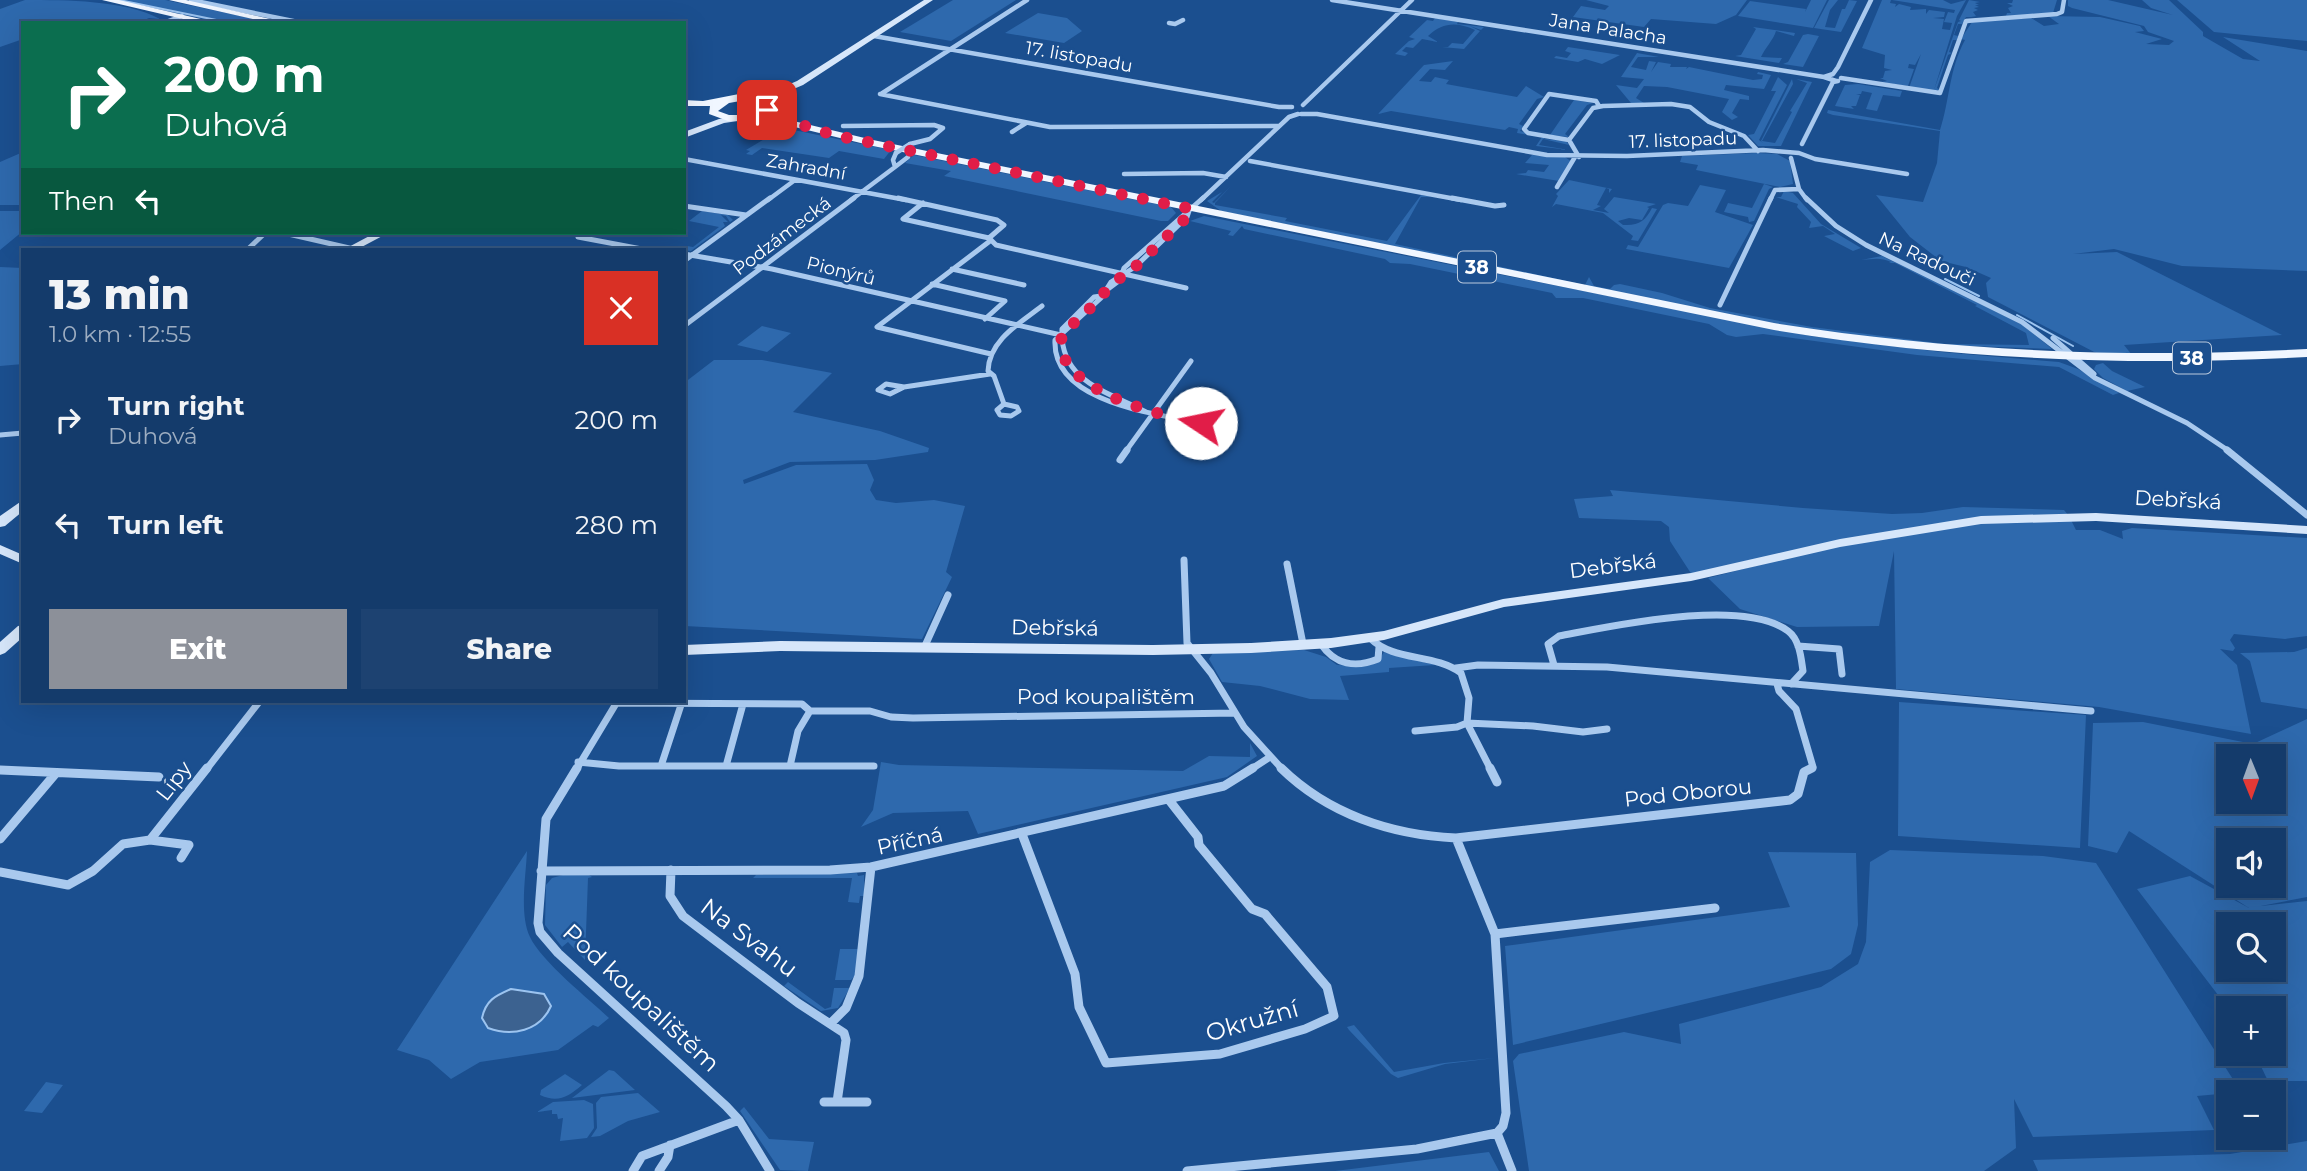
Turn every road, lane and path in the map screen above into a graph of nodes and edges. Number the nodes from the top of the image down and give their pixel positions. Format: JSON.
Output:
{"nodes":[{"id":1,"x":106,"y":0,"type":"edge"},
{"id":2,"x":173,"y":0,"type":"edge"},
{"id":3,"x":191,"y":0,"type":"edge"},
{"id":4,"x":929,"y":0,"type":"edge"},
{"id":5,"x":940,"y":0,"type":"edge"},
{"id":6,"x":1027,"y":0,"type":"edge"},
{"id":7,"x":1332,"y":0,"type":"edge"},
{"id":8,"x":1412,"y":0,"type":"edge"},
{"id":9,"x":1862,"y":0,"type":"edge"},
{"id":10,"x":2064,"y":0,"type":"edge"},
{"id":11,"x":1870,"y":1,"type":"edge"},
{"id":12,"x":1401,"y":11,"type":"junction"},
{"id":13,"x":182,"y":16,"type":"junction"},
{"id":14,"x":1183,"y":20,"type":"dead end"},
{"id":15,"x":168,"y":21,"type":"edge"},
{"id":16,"x":205,"y":21,"type":"edge"},
{"id":17,"x":274,"y":21,"type":"edge"},
{"id":18,"x":293,"y":21,"type":"edge"},
{"id":19,"x":1169,"y":23,"type":"dead end"},
{"id":20,"x":874,"y":36,"type":"junction"},
{"id":21,"x":951,"y":48,"type":"junction"},
{"id":22,"x":1838,"y":67,"type":"junction"},
{"id":23,"x":1827,"y":76,"type":"junction"},
{"id":24,"x":806,"y":78,"type":"junction"},
{"id":25,"x":1839,"y":79,"type":"junction"},
{"id":26,"x":1826,"y":91,"type":"junction"},
{"id":27,"x":747,"y":98,"type":"junction"},
{"id":28,"x":725,"y":100,"type":"junction"},
{"id":29,"x":686,"y":105,"type":"edge"},
{"id":30,"x":686,"y":105,"type":"edge"},
{"id":31,"x":1599,"y":106,"type":"junction"},
{"id":32,"x":767,"y":107,"type":"junction"},
{"id":33,"x":1303,"y":110,"type":"junction"},
{"id":34,"x":1291,"y":111,"type":"junction"},
{"id":35,"x":713,"y":113,"type":"junction"},
{"id":36,"x":740,"y":119,"type":"junction"},
{"id":37,"x":782,"y":121,"type":"junction"},
{"id":38,"x":1027,"y":123,"type":"junction"},
{"id":39,"x":843,"y":126,"type":"dead end"},
{"id":40,"x":1178,"y":126,"type":"junction"},
{"id":41,"x":1216,"y":126,"type":"junction"},
{"id":42,"x":1279,"y":126,"type":"junction"},
{"id":43,"x":1060,"y":127,"type":"junction"},
{"id":44,"x":1101,"y":127,"type":"junction"},
{"id":45,"x":1138,"y":127,"type":"junction"},
{"id":46,"x":686,"y":132,"type":"edge"},
{"id":47,"x":686,"y":132,"type":"edge"},
{"id":48,"x":1012,"y":132,"type":"dead end"},
{"id":49,"x":1050,"y":134,"type":"dead end"},
{"id":50,"x":1091,"y":134,"type":"dead end"},
{"id":51,"x":1128,"y":134,"type":"dead end"},
{"id":52,"x":1169,"y":134,"type":"dead end"},
{"id":53,"x":1209,"y":134,"type":"dead end"},
{"id":54,"x":1569,"y":140,"type":"junction"},
{"id":55,"x":1802,"y":144,"type":"junction"},
{"id":56,"x":1758,"y":151,"type":"junction"},
{"id":57,"x":1792,"y":155,"type":"junction"},
{"id":58,"x":908,"y":157,"type":"dead end"},
{"id":59,"x":1577,"y":157,"type":"junction"},
{"id":60,"x":1804,"y":158,"type":"junction"},
{"id":61,"x":686,"y":159,"type":"edge"},
{"id":62,"x":895,"y":167,"type":"junction"},
{"id":63,"x":1294,"y":168,"type":"junction"},
{"id":64,"x":1796,"y":168,"type":"junction"},
{"id":65,"x":1124,"y":174,"type":"dead end"},
{"id":66,"x":1907,"y":174,"type":"dead end"},
{"id":67,"x":1226,"y":177,"type":"junction"},
{"id":68,"x":795,"y":180,"type":"junction"},
{"id":69,"x":1558,"y":187,"type":"dead end"},
{"id":70,"x":1800,"y":189,"type":"junction"},
{"id":71,"x":862,"y":192,"type":"junction"},
{"id":72,"x":923,"y":203,"type":"junction"},
{"id":73,"x":1504,"y":205,"type":"dead end"},
{"id":74,"x":686,"y":206,"type":"edge"},
{"id":75,"x":1191,"y":210,"type":"junction"},
{"id":76,"x":746,"y":215,"type":"junction"},
{"id":77,"x":263,"y":235,"type":"edge"},
{"id":78,"x":292,"y":235,"type":"edge"},
{"id":79,"x":379,"y":235,"type":"edge"},
{"id":80,"x":580,"y":235,"type":"edge"},
{"id":81,"x":990,"y":240,"type":"junction"},
{"id":82,"x":571,"y":241,"type":"dead end"},
{"id":83,"x":249,"y":248,"type":"edge"},
{"id":84,"x":345,"y":248,"type":"edge"},
{"id":85,"x":357,"y":248,"type":"edge"},
{"id":86,"x":638,"y":248,"type":"edge"},
{"id":87,"x":686,"y":254,"type":"edge"},
{"id":88,"x":692,"y":255,"type":"junction"},
{"id":89,"x":686,"y":260,"type":"edge"},
{"id":90,"x":761,"y":268,"type":"junction"},
{"id":91,"x":952,"y":269,"type":"junction"},
{"id":92,"x":1123,"y":273,"type":"junction"},
{"id":93,"x":932,"y":284,"type":"junction"},
{"id":94,"x":1024,"y":285,"type":"dead end"},
{"id":95,"x":1186,"y":288,"type":"dead end"},
{"id":96,"x":909,"y":302,"type":"junction"},
{"id":97,"x":1720,"y":305,"type":"dead end"},
{"id":98,"x":1042,"y":306,"type":"dead end"},
{"id":99,"x":985,"y":319,"type":"junction"},
{"id":100,"x":2022,"y":322,"type":"junction"},
{"id":101,"x":686,"y":324,"type":"edge"},
{"id":102,"x":1017,"y":326,"type":"junction"},
{"id":103,"x":1061,"y":335,"type":"junction"},
{"id":104,"x":992,"y":354,"type":"junction"},
{"id":105,"x":2307,"y":354,"type":"edge"},
{"id":106,"x":2072,"y":358,"type":"junction"},
{"id":107,"x":1191,"y":361,"type":"dead end"},
{"id":108,"x":990,"y":374,"type":"junction"},
{"id":109,"x":904,"y":387,"type":"dead end"},
{"id":110,"x":2118,"y":390,"type":"junction"},
{"id":111,"x":1004,"y":404,"type":"dead end"},
{"id":112,"x":1154,"y":414,"type":"junction"},
{"id":113,"x":1201,"y":423,"type":"dead end"},
{"id":114,"x":21,"y":433,"type":"edge"},
{"id":115,"x":0,"y":435,"type":"edge"},
{"id":116,"x":1121,"y":460,"type":"dead end"},
{"id":117,"x":21,"y":506,"type":"edge"},
{"id":118,"x":2307,"y":514,"type":"edge"},
{"id":119,"x":0,"y":523,"type":"edge"},
{"id":120,"x":2307,"y":530,"type":"edge"},
{"id":121,"x":0,"y":550,"type":"edge"},
{"id":122,"x":21,"y":559,"type":"edge"},
{"id":123,"x":1184,"y":561,"type":"dead end"},
{"id":124,"x":1287,"y":564,"type":"dead end"},
{"id":125,"x":948,"y":595,"type":"dead end"},
{"id":126,"x":21,"y":631,"type":"edge"},
{"id":127,"x":1375,"y":643,"type":"junction"},
{"id":128,"x":1321,"y":644,"type":"junction"},
{"id":129,"x":1303,"y":645,"type":"junction"},
{"id":130,"x":1798,"y":646,"type":"junction"},
{"id":131,"x":924,"y":648,"type":"junction"},
{"id":132,"x":1193,"y":649,"type":"junction"},
{"id":133,"x":0,"y":650,"type":"edge"},
{"id":134,"x":686,"y":650,"type":"edge"},
{"id":135,"x":1555,"y":666,"type":"junction"},
{"id":136,"x":1456,"y":667,"type":"junction"},
{"id":137,"x":1842,"y":674,"type":"dead end"},
{"id":138,"x":1777,"y":684,"type":"junction"},
{"id":139,"x":1791,"y":684,"type":"junction"},
{"id":140,"x":258,"y":703,"type":"edge"},
{"id":141,"x":616,"y":703,"type":"edge"},
{"id":142,"x":638,"y":703,"type":"edge"},
{"id":143,"x":743,"y":704,"type":"junction"},
{"id":144,"x":681,"y":705,"type":"junction"},
{"id":145,"x":810,"y":711,"type":"junction"},
{"id":146,"x":2091,"y":712,"type":"dead end"},
{"id":147,"x":1234,"y":713,"type":"junction"},
{"id":148,"x":1467,"y":723,"type":"junction"},
{"id":149,"x":1606,"y":729,"type":"dead end"},
{"id":150,"x":1415,"y":731,"type":"dead end"},
{"id":151,"x":1270,"y":757,"type":"junction"},
{"id":152,"x":578,"y":762,"type":"junction"},
{"id":153,"x":661,"y":766,"type":"junction"},
{"id":154,"x":726,"y":766,"type":"junction"},
{"id":155,"x":790,"y":766,"type":"junction"},
{"id":156,"x":874,"y":766,"type":"dead end"},
{"id":157,"x":0,"y":770,"type":"edge"},
{"id":158,"x":56,"y":773,"type":"junction"},
{"id":159,"x":159,"y":777,"type":"dead end"},
{"id":160,"x":1497,"y":782,"type":"dead end"},
{"id":161,"x":1169,"y":800,"type":"junction"},
{"id":162,"x":1022,"y":834,"type":"junction"},
{"id":163,"x":1456,"y":838,"type":"junction"},
{"id":164,"x":0,"y":839,"type":"edge"},
{"id":165,"x":150,"y":840,"type":"junction"},
{"id":166,"x":181,"y":859,"type":"dead end"},
{"id":167,"x":871,"y":867,"type":"junction"},
{"id":168,"x":671,"y":870,"type":"junction"},
{"id":169,"x":541,"y":871,"type":"junction"},
{"id":170,"x":0,"y":872,"type":"edge"},
{"id":171,"x":1715,"y":908,"type":"dead end"},
{"id":172,"x":1495,"y":934,"type":"junction"},
{"id":173,"x":831,"y":1023,"type":"junction"},
{"id":174,"x":824,"y":1102,"type":"dead end"},
{"id":175,"x":837,"y":1102,"type":"junction"},
{"id":176,"x":867,"y":1102,"type":"dead end"},
{"id":177,"x":739,"y":1120,"type":"junction"},
{"id":178,"x":1497,"y":1133,"type":"junction"},
{"id":179,"x":670,"y":1145,"type":"junction"},
{"id":180,"x":633,"y":1171,"type":"edge"},
{"id":181,"x":659,"y":1171,"type":"edge"},
{"id":182,"x":769,"y":1171,"type":"edge"},
{"id":183,"x":1187,"y":1171,"type":"edge"},
{"id":184,"x":1512,"y":1171,"type":"edge"}],
"edges":[{"from":1,"to":13,"type":"main road"},
{"from":2,"to":17,"type":"main road"},
{"from":3,"to":18,"type":"street"},
{"from":4,"to":20,"type":"main road"},
{"from":5,"to":20,"type":"main road"},
{"from":6,"to":21,"type":"street"},
{"from":7,"to":12,"type":"street","name":"Jana Palacha"},
{"from":8,"to":12,"type":"street"},
{"from":9,"to":11,"type":"street"},
{"from":10,"to":25,"type":"street","name":"Jana Palacha"},
{"from":11,"to":22,"type":"street"},
{"from":12,"to":23,"type":"street","name":"Jana Palacha"},
{"from":12,"to":33,"type":"street"},
{"from":13,"to":15,"type":"street"},
{"from":13,"to":16,"type":"main road"},
{"from":14,"to":19,"type":"street"},
{"from":20,"to":21,"type":"street","name":"17. listopadu"},
{"from":20,"to":24,"type":"main road"},
{"from":21,"to":34,"type":"street","name":"17. listopadu"},
{"from":21,"to":38,"type":"street"},
{"from":22,"to":23,"type":"street"},
{"from":22,"to":25,"type":"street"},
{"from":23,"to":25,"type":"street","name":"Jana Palacha"},
{"from":23,"to":26,"type":"street"},
{"from":24,"to":27,"type":"main road"},
{"from":24,"to":32,"type":"main road"},
{"from":25,"to":26,"type":"street"},
{"from":26,"to":55,"type":"street"},
{"from":27,"to":28,"type":"main road","number":"38"},
{"from":27,"to":32,"type":"main road","number":"38"},
{"from":28,"to":29,"type":"main road","number":"38"},
{"from":28,"to":35,"type":"main road"},
{"from":30,"to":35,"type":"main road","number":"38"},
{"from":31,"to":54,"type":"street"},
{"from":31,"to":54,"type":"street","name":"17. listopadu"},
{"from":31,"to":56,"type":"street","name":"17. listopadu"},
{"from":32,"to":36,"type":"main road"},
{"from":32,"to":37,"type":"main road","number":"38"},
{"from":33,"to":34,"type":"street"},
{"from":33,"to":34,"type":"street","name":"17. listopadu"},
{"from":33,"to":59,"type":"street","name":"17. listopadu"},
{"from":34,"to":42,"type":"street"},
{"from":35,"to":36,"type":"main road","number":"38"},
{"from":35,"to":46,"type":"main road"},
{"from":36,"to":37,"type":"main road"},
{"from":36,"to":47,"type":"main road"},
{"from":37,"to":75,"type":"main road","number":"38"},
{"from":38,"to":43,"type":"street"},
{"from":38,"to":48,"type":"street"},
{"from":39,"to":62,"type":"street","bridge":true},
{"from":40,"to":41,"type":"street"},
{"from":40,"to":45,"type":"street"},
{"from":40,"to":52,"type":"street"},
{"from":41,"to":42,"type":"street"},
{"from":41,"to":53,"type":"street"},
{"from":42,"to":67,"type":"street"},
{"from":43,"to":44,"type":"street"},
{"from":43,"to":49,"type":"street"},
{"from":44,"to":45,"type":"street"},
{"from":44,"to":50,"type":"street"},
{"from":45,"to":51,"type":"street"},
{"from":54,"to":59,"type":"street"},
{"from":55,"to":57,"type":"street"},
{"from":55,"to":60,"type":"street"},
{"from":56,"to":57,"type":"street"},
{"from":56,"to":59,"type":"street","name":"17. listopadu"},
{"from":57,"to":60,"type":"street"},
{"from":57,"to":64,"type":"street"},
{"from":58,"to":62,"type":"street","name":"Podzámecká"},
{"from":59,"to":69,"type":"street"},
{"from":60,"to":64,"type":"street"},
{"from":60,"to":66,"type":"street"},
{"from":61,"to":68,"type":"street","name":"Zahradní"},
{"from":62,"to":71,"type":"street","name":"Podzámecká"},
{"from":63,"to":63,"type":"street"},
{"from":63,"to":73,"type":"street"},
{"from":64,"to":70,"type":"street"},
{"from":65,"to":67,"type":"street"},
{"from":67,"to":75,"type":"street"},
{"from":68,"to":71,"type":"street","name":"Zahradní"},
{"from":68,"to":76,"type":"street"},
{"from":70,"to":97,"type":"street"},
{"from":70,"to":100,"type":"street","name":"Na Radouči"},
{"from":71,"to":72,"type":"street","name":"Zahradní"},
{"from":71,"to":90,"type":"street","name":"Podzámecká"},
{"from":72,"to":81,"type":"street","name":"Zahradní"},
{"from":72,"to":81,"type":"street"},
{"from":74,"to":76,"type":"street"},
{"from":75,"to":92,"type":"street"},
{"from":75,"to":106,"type":"main road","number":"38"},
{"from":76,"to":88,"type":"street"},
{"from":77,"to":83,"type":"street"},
{"from":78,"to":84,"type":"street"},
{"from":79,"to":85,"type":"main road"},
{"from":80,"to":82,"type":"street"},
{"from":80,"to":86,"type":"street"},
{"from":81,"to":91,"type":"street"},
{"from":81,"to":92,"type":"street"},
{"from":87,"to":88,"type":"street","name":"Pionýrů"},
{"from":88,"to":89,"type":"street"},
{"from":88,"to":90,"type":"street","name":"Pionýrů"},
{"from":90,"to":96,"type":"street","name":"Pionýrů"},
{"from":90,"to":101,"type":"street","name":"Podzámecká"},
{"from":91,"to":93,"type":"street"},
{"from":91,"to":94,"type":"street"},
{"from":92,"to":95,"type":"street"},
{"from":92,"to":103,"type":"street"},
{"from":93,"to":96,"type":"street"},
{"from":93,"to":99,"type":"street"},
{"from":96,"to":99,"type":"street","name":"Pionýrů"},
{"from":96,"to":104,"type":"street"},
{"from":98,"to":102,"type":"street"},
{"from":99,"to":102,"type":"street","name":"Pionýrů"},
{"from":100,"to":106,"type":"street","name":"Na Radouči"},
{"from":100,"to":106,"type":"street"},
{"from":102,"to":103,"type":"street","name":"Pionýrů"},
{"from":102,"to":104,"type":"street"},
{"from":103,"to":112,"type":"street"},
{"from":104,"to":108,"type":"street"},
{"from":105,"to":106,"type":"main road","number":"38"},
{"from":106,"to":110,"type":"street"},
{"from":106,"to":110,"type":"street"},
{"from":107,"to":112,"type":"street"},
{"from":108,"to":109,"type":"street"},
{"from":108,"to":111,"type":"street"},
{"from":110,"to":118,"type":"street"},
{"from":112,"to":113,"type":"street"},
{"from":112,"to":116,"type":"street"},
{"from":114,"to":115,"type":"street"},
{"from":117,"to":119,"type":"main road"},
{"from":120,"to":127,"type":"main road","name":"Debřská"},
{"from":121,"to":122,"type":"main road"},
{"from":123,"to":132,"type":"street"},
{"from":124,"to":129,"type":"street"},
{"from":125,"to":131,"type":"street"},
{"from":126,"to":133,"type":"main road"},
{"from":127,"to":128,"type":"main road","name":"Debřská"},
{"from":127,"to":128,"type":"street"},
{"from":127,"to":136,"type":"street"},
{"from":128,"to":129,"type":"main road","name":"Debřská"},
{"from":129,"to":132,"type":"main road","name":"Debřská"},
{"from":130,"to":135,"type":"street"},
{"from":130,"to":137,"type":"street"},
{"from":130,"to":139,"type":"street"},
{"from":131,"to":132,"type":"main road","name":"Debřská"},
{"from":131,"to":134,"type":"main road","name":"Debřská"},
{"from":132,"to":147,"type":"street","name":"Pod Oborou"},
{"from":135,"to":136,"type":"street"},
{"from":135,"to":138,"type":"street"},
{"from":136,"to":148,"type":"street"},
{"from":138,"to":139,"type":"street"},
{"from":138,"to":163,"type":"street","name":"Pod Oborou"},
{"from":139,"to":146,"type":"street"},
{"from":140,"to":165,"type":"street","name":"Lípy"},
{"from":141,"to":152,"type":"street","name":"Pod koupalištěm"},
{"from":142,"to":144,"type":"street","name":"Pod koupalištěm"},
{"from":143,"to":144,"type":"street","name":"Pod koupalištěm"},
{"from":143,"to":145,"type":"street","name":"Pod koupalištěm"},
{"from":143,"to":154,"type":"street"},
{"from":144,"to":153,"type":"street"},
{"from":145,"to":147,"type":"street","name":"Pod koupalištěm"},
{"from":145,"to":155,"type":"street"},
{"from":147,"to":151,"type":"street","name":"Pod Oborou"},
{"from":148,"to":149,"type":"street"},
{"from":148,"to":150,"type":"street"},
{"from":148,"to":160,"type":"street"},
{"from":151,"to":161,"type":"street","name":"Příčná"},
{"from":151,"to":163,"type":"street","name":"Pod Oborou"},
{"from":152,"to":153,"type":"street"},
{"from":152,"to":169,"type":"street","name":"Pod koupalištěm"},
{"from":153,"to":154,"type":"street"},
{"from":154,"to":155,"type":"street"},
{"from":155,"to":156,"type":"street"},
{"from":157,"to":158,"type":"street"},
{"from":158,"to":159,"type":"street"},
{"from":158,"to":164,"type":"street"},
{"from":161,"to":162,"type":"street","name":"Příčná"},
{"from":161,"to":162,"type":"street","name":"Okružní"},
{"from":162,"to":167,"type":"street","name":"Příčná"},
{"from":163,"to":172,"type":"street"},
{"from":165,"to":166,"type":"street"},
{"from":165,"to":170,"type":"street"},
{"from":167,"to":168,"type":"street","name":"Příčná"},
{"from":167,"to":173,"type":"street"},
{"from":168,"to":169,"type":"street","name":"Příčná"},
{"from":168,"to":173,"type":"street","name":"Na Svahu"},
{"from":169,"to":177,"type":"street","name":"Pod koupalištěm"},
{"from":171,"to":172,"type":"street"},
{"from":172,"to":178,"type":"street"},
{"from":173,"to":175,"type":"street"},
{"from":174,"to":175,"type":"street"},
{"from":175,"to":176,"type":"street"},
{"from":177,"to":179,"type":"street"},
{"from":177,"to":182,"type":"street","name":"Pod koupalištěm"},
{"from":178,"to":183,"type":"street"},
{"from":178,"to":184,"type":"street"},
{"from":179,"to":180,"type":"street"},
{"from":179,"to":181,"type":"street"}]}
